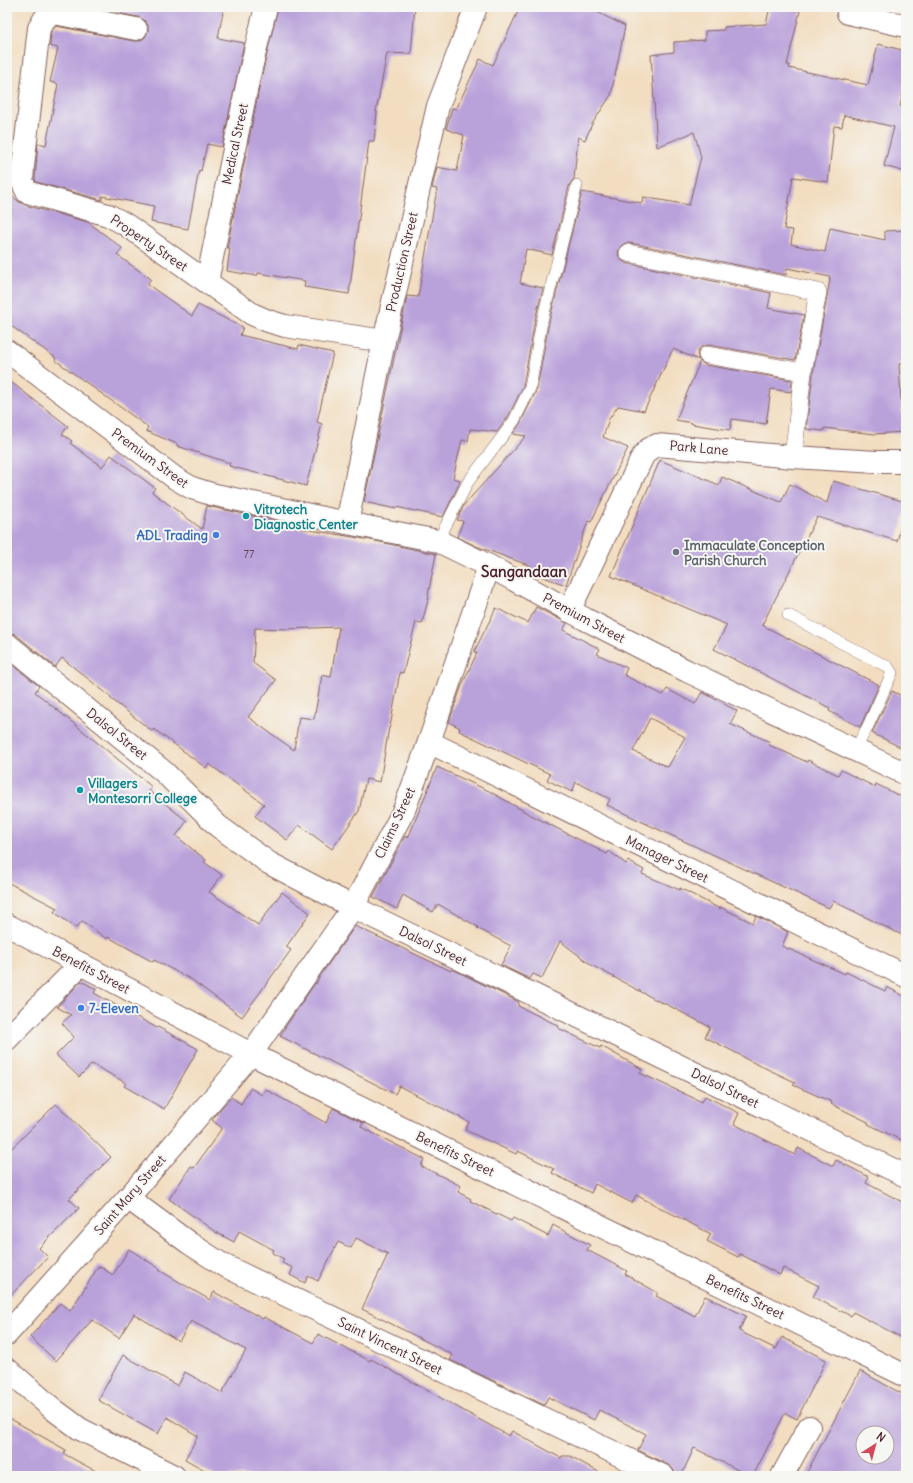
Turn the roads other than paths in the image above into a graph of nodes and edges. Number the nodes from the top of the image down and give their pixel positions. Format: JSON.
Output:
{"nodes":[{"id":1,"x":266,"y":7,"type":"edge"},
{"id":2,"x":476,"y":7,"type":"edge"},
{"id":3,"x":849,"y":7,"type":"edge"},
{"id":4,"x":906,"y":26,"type":"edge"},
{"id":5,"x":136,"y":29,"type":"dead end"},
{"id":6,"x":577,"y":185,"type":"dead end"},
{"id":7,"x":628,"y":253,"type":"dead end"},
{"id":8,"x":207,"y":282,"type":"junction"},
{"id":9,"x":384,"y":341,"type":"junction"},
{"id":10,"x":7,"y":352,"type":"edge"},
{"id":11,"x":707,"y":355,"type":"dead end"},
{"id":12,"x":803,"y":372,"type":"junction"},
{"id":13,"x":793,"y":457,"type":"junction"},
{"id":14,"x":906,"y":462,"type":"edge"},
{"id":15,"x":347,"y":522,"type":"junction"},
{"id":16,"x":438,"y":541,"type":"junction"},
{"id":17,"x":489,"y":566,"type":"junction"},
{"id":18,"x":569,"y":611,"type":"junction"},
{"id":19,"x":788,"y":615,"type":"dead end"},
{"id":20,"x":7,"y":644,"type":"edge"},
{"id":21,"x":429,"y":742,"type":"junction"},
{"id":22,"x":856,"y":750,"type":"junction"},
{"id":23,"x":906,"y":774,"type":"edge"},
{"id":24,"x":353,"y":907,"type":"junction"},
{"id":25,"x":7,"y":926,"type":"edge"},
{"id":26,"x":81,"y":964,"type":"junction"},
{"id":27,"x":906,"y":976,"type":"edge"},
{"id":28,"x":7,"y":1039,"type":"edge"},
{"id":29,"x":251,"y":1054,"type":"junction"},
{"id":30,"x":906,"y":1176,"type":"edge"},
{"id":31,"x":128,"y":1198,"type":"junction"},
{"id":32,"x":7,"y":1334,"type":"edge"},
{"id":33,"x":7,"y":1368,"type":"edge"},
{"id":34,"x":906,"y":1376,"type":"edge"},
{"id":35,"x":809,"y":1427,"type":"dead end"},
{"id":36,"x":174,"y":1476,"type":"edge"},
{"id":37,"x":662,"y":1476,"type":"edge"},
{"id":38,"x":782,"y":1476,"type":"edge"}],
"edges":[{"from":1,"to":8,"type":"street","name":"Medical Street"},
{"from":2,"to":9,"type":"street","name":"Production Street"},
{"from":3,"to":4,"type":"street"},
{"from":5,"to":8,"type":"street","name":"Property Street"},
{"from":6,"to":16,"type":"lane"},
{"from":7,"to":12,"type":"street"},
{"from":8,"to":9,"type":"street","name":"Property Street"},
{"from":9,"to":15,"type":"street","name":"Production Street"},
{"from":10,"to":15,"type":"street","name":"Premium Street"},
{"from":11,"to":12,"type":"street"},
{"from":12,"to":13,"type":"street"},
{"from":13,"to":14,"type":"street","name":"Park Lane"},
{"from":13,"to":18,"type":"street","name":"Park Lane"},
{"from":15,"to":16,"type":"street","name":"Premium Street"},
{"from":16,"to":17,"type":"street","name":"Premium Street"},
{"from":17,"to":18,"type":"street","name":"Premium Street"},
{"from":17,"to":21,"type":"street","name":"Claims Street"},
{"from":18,"to":22,"type":"street","name":"Premium Street"},
{"from":19,"to":22,"type":"lane"},
{"from":20,"to":24,"type":"street","name":"Dalsol Street"},
{"from":21,"to":24,"type":"street","name":"Claims Street"},
{"from":21,"to":27,"type":"street","name":"Manager Street"},
{"from":22,"to":23,"type":"street","name":"Premium Street"},
{"from":24,"to":29,"type":"street","name":"Claims Street"},
{"from":24,"to":30,"type":"street","name":"Dalsol Street"},
{"from":25,"to":26,"type":"street","name":"Benefits Street"},
{"from":26,"to":28,"type":"street"},
{"from":26,"to":29,"type":"street","name":"Benefits Street"},
{"from":29,"to":31,"type":"street","name":"Saint Mary Street"},
{"from":29,"to":34,"type":"street","name":"Benefits Street"},
{"from":31,"to":32,"type":"street","name":"Saint Mary Street"},
{"from":31,"to":37,"type":"street","name":"Saint Vincent Street"},
{"from":33,"to":36,"type":"street"},
{"from":35,"to":38,"type":"street"}]}
